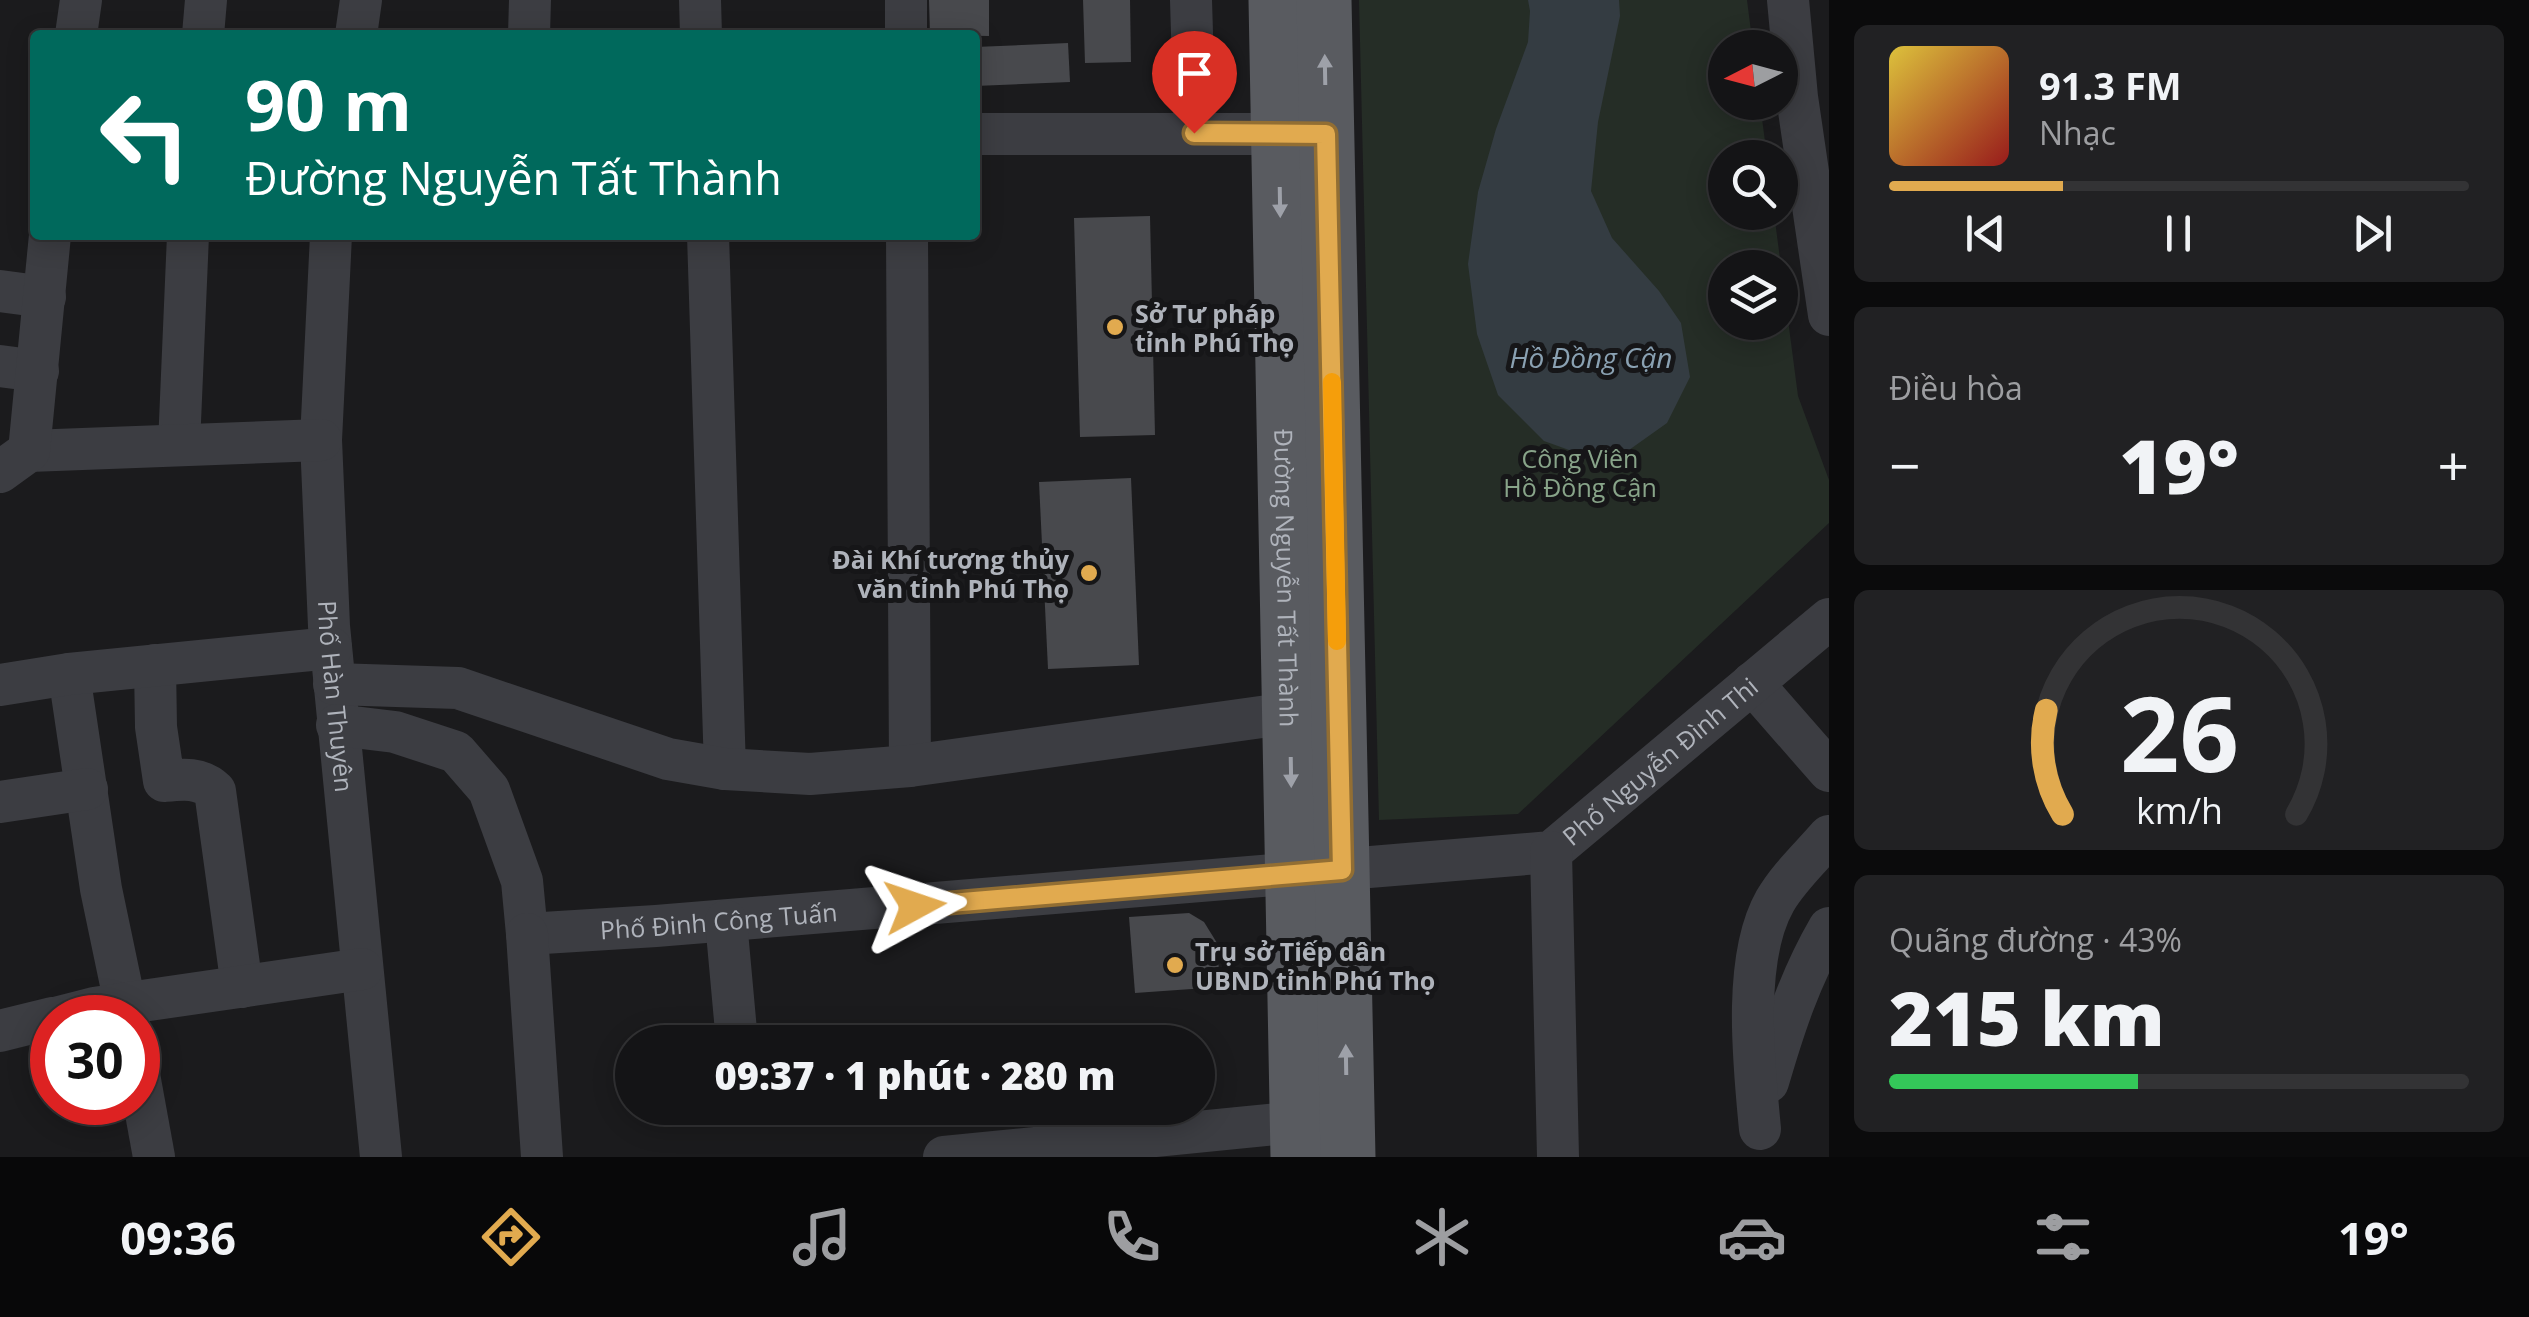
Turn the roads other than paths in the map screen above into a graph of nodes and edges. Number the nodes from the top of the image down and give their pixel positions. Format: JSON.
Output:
{"nodes":[{"id":1,"x":81,"y":0,"type":"edge"},
{"id":2,"x":206,"y":0,"type":"edge"},
{"id":3,"x":360,"y":0,"type":"edge"},
{"id":4,"x":530,"y":0,"type":"edge"},
{"id":5,"x":700,"y":0,"type":"edge"},
{"id":6,"x":906,"y":0,"type":"edge"},
{"id":7,"x":1191,"y":0,"type":"edge"},
{"id":8,"x":1276,"y":0,"type":"edge"},
{"id":9,"x":1324,"y":0,"type":"edge"},
{"id":10,"x":1788,"y":0,"type":"edge"},
{"id":11,"x":77,"y":30,"type":"edge"},
{"id":12,"x":203,"y":30,"type":"edge"},
{"id":13,"x":357,"y":30,"type":"edge"},
{"id":14,"x":529,"y":30,"type":"edge"},
{"id":15,"x":701,"y":30,"type":"edge"},
{"id":16,"x":906,"y":30,"type":"edge"},
{"id":17,"x":1194,"y":133,"type":"junction"},
{"id":18,"x":980,"y":134,"type":"edge"},
{"id":19,"x":1303,"y":134,"type":"junction"},
{"id":20,"x":50,"y":240,"type":"edge"},
{"id":21,"x":188,"y":240,"type":"edge"},
{"id":22,"x":332,"y":240,"type":"edge"},
{"id":23,"x":708,"y":240,"type":"edge"},
{"id":24,"x":907,"y":240,"type":"edge"},
{"id":25,"x":0,"y":291,"type":"edge"},
{"id":26,"x":45,"y":297,"type":"junction"},
{"id":27,"x":1829,"y":315,"type":"edge"},
{"id":28,"x":19,"y":369,"type":"edge"},
{"id":29,"x":321,"y":440,"type":"junction"},
{"id":30,"x":179,"y":445,"type":"junction"},
{"id":31,"x":14,"y":462,"type":"edge"},
{"id":32,"x":1829,"y":619,"type":"edge"},
{"id":33,"x":155,"y":666,"type":"junction"},
{"id":34,"x":70,"y":674,"type":"junction"},
{"id":35,"x":1752,"y":683,"type":"junction"},
{"id":36,"x":0,"y":685,"type":"edge"},
{"id":37,"x":334,"y":685,"type":"junction"},
{"id":38,"x":1290,"y":714,"type":"junction"},
{"id":39,"x":910,"y":766,"type":"junction"},
{"id":40,"x":725,"y":770,"type":"junction"},
{"id":41,"x":1829,"y":771,"type":"edge"},
{"id":42,"x":87,"y":789,"type":"junction"},
{"id":43,"x":0,"y":802,"type":"edge"},
{"id":44,"x":1829,"y":836,"type":"edge"},
{"id":45,"x":1551,"y":852,"type":"junction"},
{"id":46,"x":1317,"y":873,"type":"junction"},
{"id":47,"x":726,"y":920,"type":"junction"},
{"id":48,"x":1829,"y":928,"type":"edge"},
{"id":49,"x":527,"y":934,"type":"junction"},
{"id":50,"x":362,"y":969,"type":"junction"},
{"id":51,"x":242,"y":987,"type":"junction"},
{"id":52,"x":124,"y":995,"type":"edge"},
{"id":53,"x":160,"y":1004,"type":"edge"},
{"id":54,"x":30,"y":1024,"type":"edge"},
{"id":55,"x":735,"y":1025,"type":"edge"},
{"id":56,"x":0,"y":1031,"type":"edge"},
{"id":57,"x":148,"y":1125,"type":"edge"},
{"id":58,"x":1298,"y":1139,"type":"edge"},
{"id":59,"x":1759,"y":1143,"type":"edge"},
{"id":60,"x":154,"y":1157,"type":"edge"},
{"id":61,"x":381,"y":1157,"type":"edge"},
{"id":62,"x":542,"y":1157,"type":"edge"},
{"id":63,"x":944,"y":1157,"type":"edge"},
{"id":64,"x":1348,"y":1157,"type":"edge"},
{"id":65,"x":1558,"y":1157,"type":"edge"}],
"edges":[{"from":1,"to":11,"type":"street"},
{"from":2,"to":12,"type":"street"},
{"from":3,"to":13,"type":"street"},
{"from":4,"to":14,"type":"street"},
{"from":5,"to":15,"type":"street"},
{"from":6,"to":16,"type":"street"},
{"from":7,"to":17,"type":"street"},
{"from":8,"to":19,"type":"main road","name":"Đường Nguyễn Tất Thành"},
{"from":19,"to":9,"type":"main road","name":"Đường Nguyễn Tất Thành","one_way":true},
{"from":10,"to":27,"type":"street"},
{"from":17,"to":18,"type":"street"},
{"from":17,"to":19,"type":"street"},
{"from":19,"to":38,"type":"main road","name":"Đường Nguyễn Tất Thành","one_way":true},
{"from":19,"to":46,"type":"main road","name":"Đường Nguyễn Tất Thành"},
{"from":20,"to":26,"type":"street"},
{"from":21,"to":30,"type":"street"},
{"from":22,"to":29,"type":"street","name":"Phố Hàn Thuyên"},
{"from":23,"to":40,"type":"street"},
{"from":24,"to":39,"type":"street"},
{"from":25,"to":26,"type":"street"},
{"from":26,"to":28,"type":"street"},
{"from":28,"to":31,"type":"street"},
{"from":29,"to":30,"type":"street"},
{"from":29,"to":37,"type":"street","name":"Phố Hàn Thuyên"},
{"from":30,"to":31,"type":"street"},
{"from":32,"to":35,"type":"street","name":"Phố Nguyễn Đình Thi"},
{"from":33,"to":34,"type":"street"},
{"from":33,"to":37,"type":"street"},
{"from":33,"to":51,"type":"street"},
{"from":34,"to":36,"type":"street"},
{"from":34,"to":42,"type":"street"},
{"from":35,"to":41,"type":"street"},
{"from":35,"to":45,"type":"street","name":"Phố Nguyễn Đình Thi"},
{"from":37,"to":40,"type":"street"},
{"from":37,"to":49,"type":"street"},
{"from":37,"to":50,"type":"street","name":"Phố Hàn Thuyên"},
{"from":38,"to":39,"type":"street"},
{"from":38,"to":46,"type":"main road","name":"Đường Nguyễn Tất Thành","one_way":true},
{"from":39,"to":40,"type":"street"},
{"from":42,"to":43,"type":"street"},
{"from":42,"to":52,"type":"street"},
{"from":44,"to":59,"type":"street"},
{"from":45,"to":46,"type":"street","name":"Phố Nguyễn Đình Thi"},
{"from":45,"to":65,"type":"street"},
{"from":46,"to":47,"type":"street","name":"Phố Đinh Công Tuấn"},
{"from":46,"to":58,"type":"main road","name":"Đường Nguyễn Tất Thành"},
{"from":64,"to":46,"type":"main road","name":"Đường Nguyễn Tất Thành","one_way":true},
{"from":47,"to":49,"type":"street","name":"Phố Đinh Công Tuấn"},
{"from":47,"to":55,"type":"street"},
{"from":48,"to":59,"type":"street"},
{"from":49,"to":62,"type":"street"},
{"from":50,"to":51,"type":"street"},
{"from":50,"to":61,"type":"street","name":"Phố Hàn Thuyên"},
{"from":51,"to":53,"type":"street"},
{"from":54,"to":56,"type":"street"},
{"from":57,"to":60,"type":"street"},
{"from":58,"to":63,"type":"street"}]}
